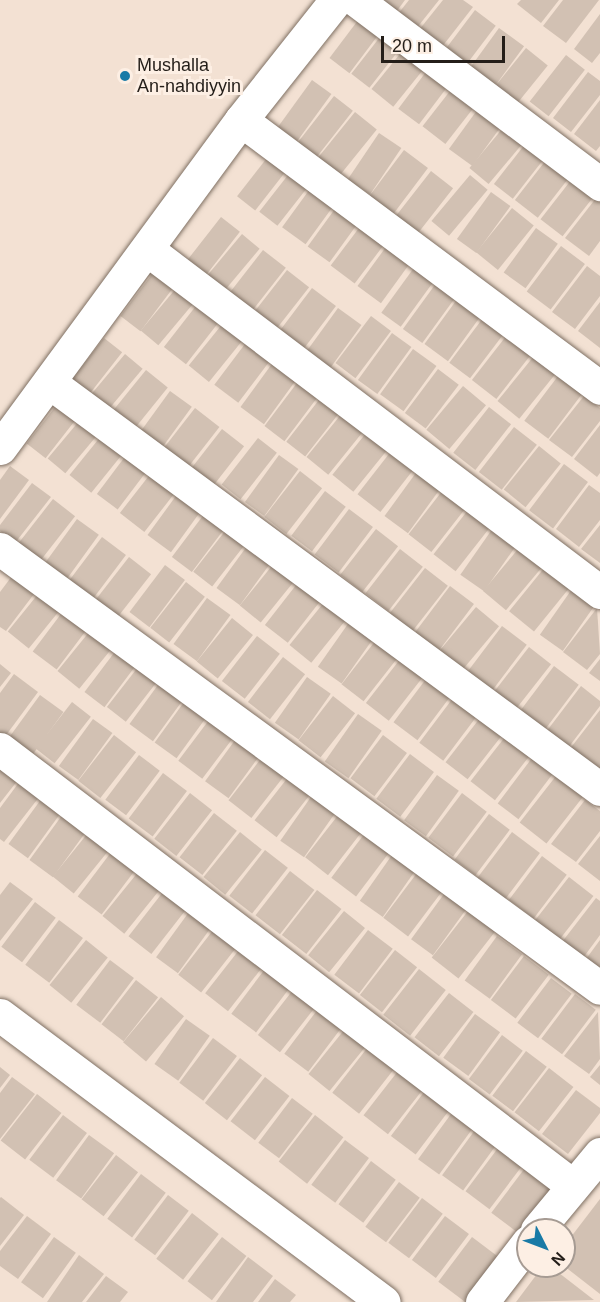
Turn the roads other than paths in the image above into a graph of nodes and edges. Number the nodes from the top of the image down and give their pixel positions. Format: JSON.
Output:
{"nodes":[{"id":1,"x":336,"y":0,"type":"edge"},
{"id":2,"x":356,"y":0,"type":"edge"},
{"id":3,"x":241,"y":120,"type":"junction"},
{"id":4,"x":600,"y":184,"type":"edge"},
{"id":5,"x":148,"y":250,"type":"junction"},
{"id":6,"x":49,"y":382,"type":"junction"},
{"id":7,"x":600,"y":388,"type":"edge"},
{"id":8,"x":0,"y":448,"type":"edge"},
{"id":9,"x":0,"y":549,"type":"edge"},
{"id":10,"x":600,"y":592,"type":"edge"},
{"id":11,"x":0,"y":749,"type":"edge"},
{"id":12,"x":600,"y":789,"type":"edge"},
{"id":13,"x":600,"y":988,"type":"edge"},
{"id":14,"x":0,"y":1015,"type":"edge"},
{"id":15,"x":600,"y":1154,"type":"edge"},
{"id":16,"x":572,"y":1185,"type":"junction"},
{"id":17,"x":546,"y":1218,"type":"edge"},
{"id":18,"x":516,"y":1258,"type":"edge"},
{"id":19,"x":384,"y":1302,"type":"edge"},
{"id":20,"x":482,"y":1302,"type":"edge"}],
"edges":[{"from":1,"to":3,"type":"street"},
{"from":2,"to":4,"type":"street"},
{"from":3,"to":5,"type":"street"},
{"from":3,"to":7,"type":"street"},
{"from":5,"to":6,"type":"street"},
{"from":5,"to":10,"type":"street"},
{"from":6,"to":8,"type":"street"},
{"from":6,"to":12,"type":"street"},
{"from":9,"to":13,"type":"street"},
{"from":11,"to":16,"type":"street"},
{"from":14,"to":19,"type":"street"},
{"from":15,"to":16,"type":"street"},
{"from":16,"to":17,"type":"street"},
{"from":18,"to":20,"type":"street"}]}
